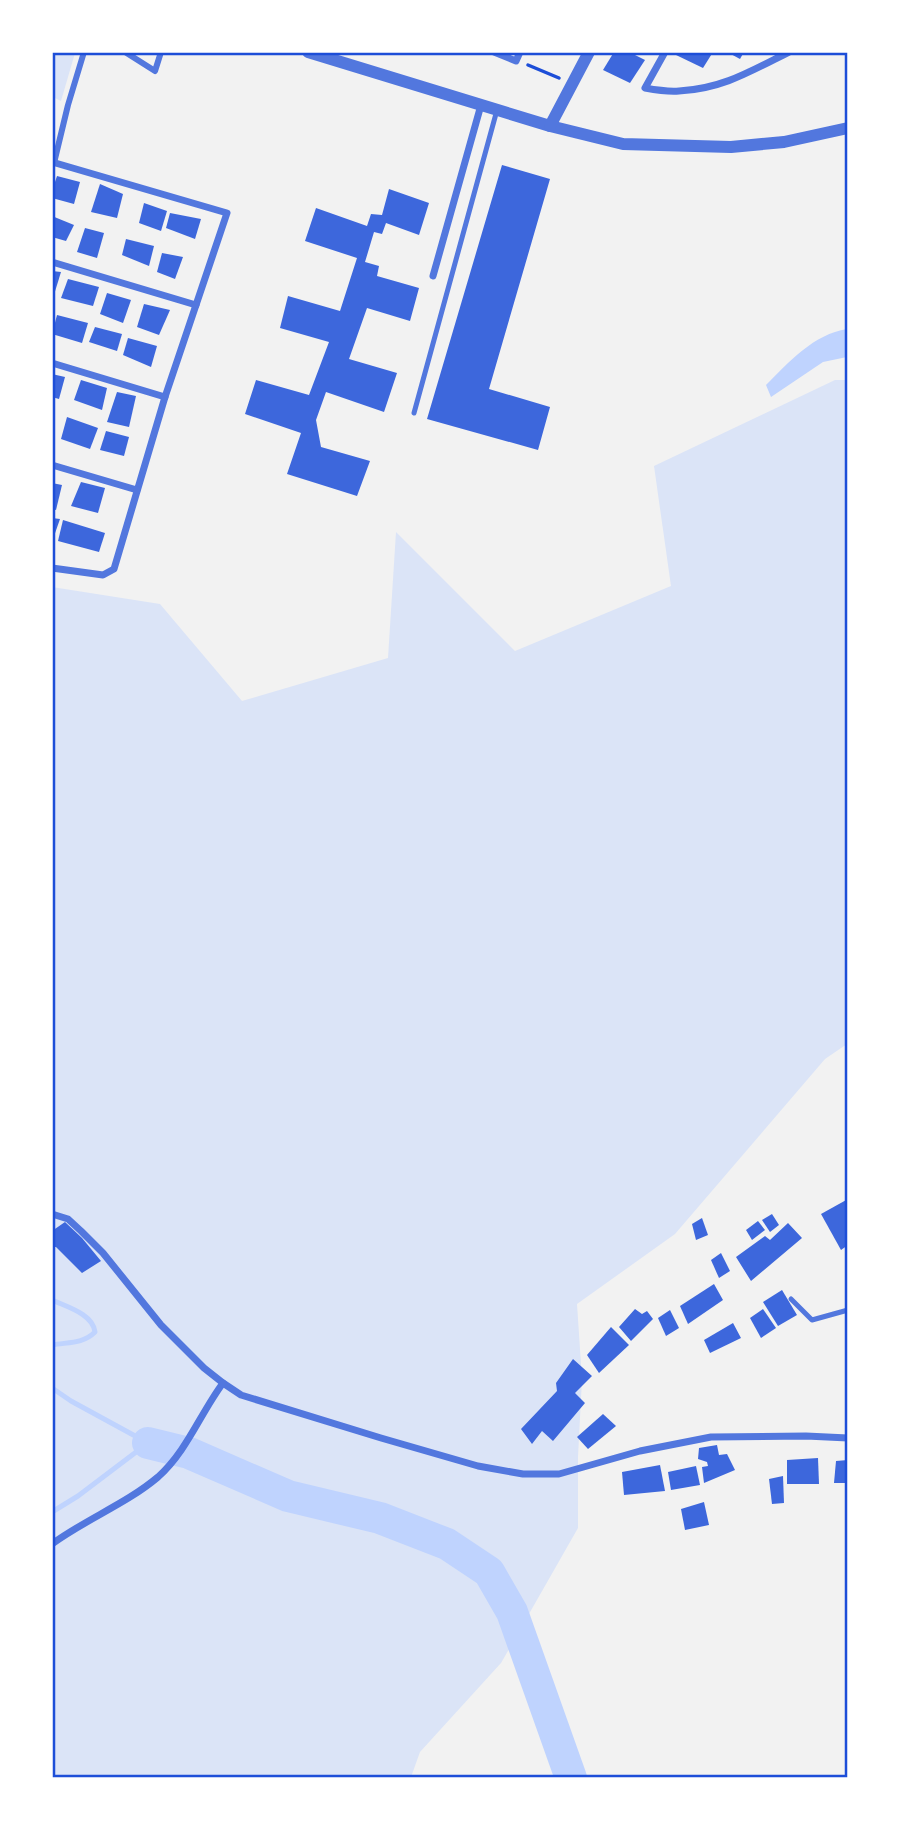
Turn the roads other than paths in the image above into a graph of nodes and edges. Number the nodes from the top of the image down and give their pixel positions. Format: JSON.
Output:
{"nodes":[{"id":1,"x":84,"y":52,"type":"edge"},
{"id":2,"x":125,"y":52,"type":"edge"},
{"id":3,"x":161,"y":52,"type":"edge"},
{"id":4,"x":308,"y":52,"type":"edge"},
{"id":5,"x":494,"y":52,"type":"edge"},
{"id":6,"x":520,"y":52,"type":"edge"},
{"id":7,"x":589,"y":52,"type":"edge"},
{"id":8,"x":665,"y":52,"type":"edge"},
{"id":9,"x":786,"y":53,"type":"edge"},
{"id":10,"x":481,"y":105,"type":"junction"},
{"id":11,"x":497,"y":110,"type":"junction"},
{"id":12,"x":550,"y":126,"type":"junction"},
{"id":13,"x":848,"y":128,"type":"edge"},
{"id":14,"x":53,"y":162,"type":"edge"},
{"id":15,"x":52,"y":261,"type":"edge"},
{"id":16,"x":433,"y":276,"type":"dead end"},
{"id":17,"x":196,"y":305,"type":"junction"},
{"id":18,"x":52,"y":363,"type":"edge"},
{"id":19,"x":165,"y":397,"type":"junction"},
{"id":20,"x":414,"y":413,"type":"dead end"},
{"id":21,"x":52,"y":465,"type":"edge"},
{"id":22,"x":138,"y":490,"type":"junction"},
{"id":23,"x":52,"y":568,"type":"edge"},
{"id":24,"x":52,"y":1214,"type":"edge"},
{"id":25,"x":791,"y":1299,"type":"dead end"},
{"id":26,"x":848,"y":1310,"type":"edge"},
{"id":27,"x":223,"y":1383,"type":"junction"},
{"id":28,"x":848,"y":1438,"type":"edge"},
{"id":29,"x":52,"y":1545,"type":"edge"}],
"edges":[{"from":1,"to":14,"type":"street"},
{"from":2,"to":3,"type":"street"},
{"from":4,"to":10,"type":"street"},
{"from":5,"to":6,"type":"street"},
{"from":7,"to":12,"type":"street"},
{"from":8,"to":9,"type":"street"},
{"from":10,"to":11,"type":"street"},
{"from":10,"to":16,"type":"street"},
{"from":11,"to":12,"type":"street"},
{"from":11,"to":20,"type":"lane"},
{"from":12,"to":13,"type":"street"},
{"from":14,"to":17,"type":"street"},
{"from":15,"to":17,"type":"street"},
{"from":17,"to":19,"type":"street"},
{"from":18,"to":19,"type":"street"},
{"from":19,"to":22,"type":"street"},
{"from":21,"to":22,"type":"street"},
{"from":22,"to":23,"type":"street"},
{"from":24,"to":27,"type":"street"},
{"from":25,"to":26,"type":"lane"},
{"from":27,"to":28,"type":"street"},
{"from":27,"to":29,"type":"street"}]}
